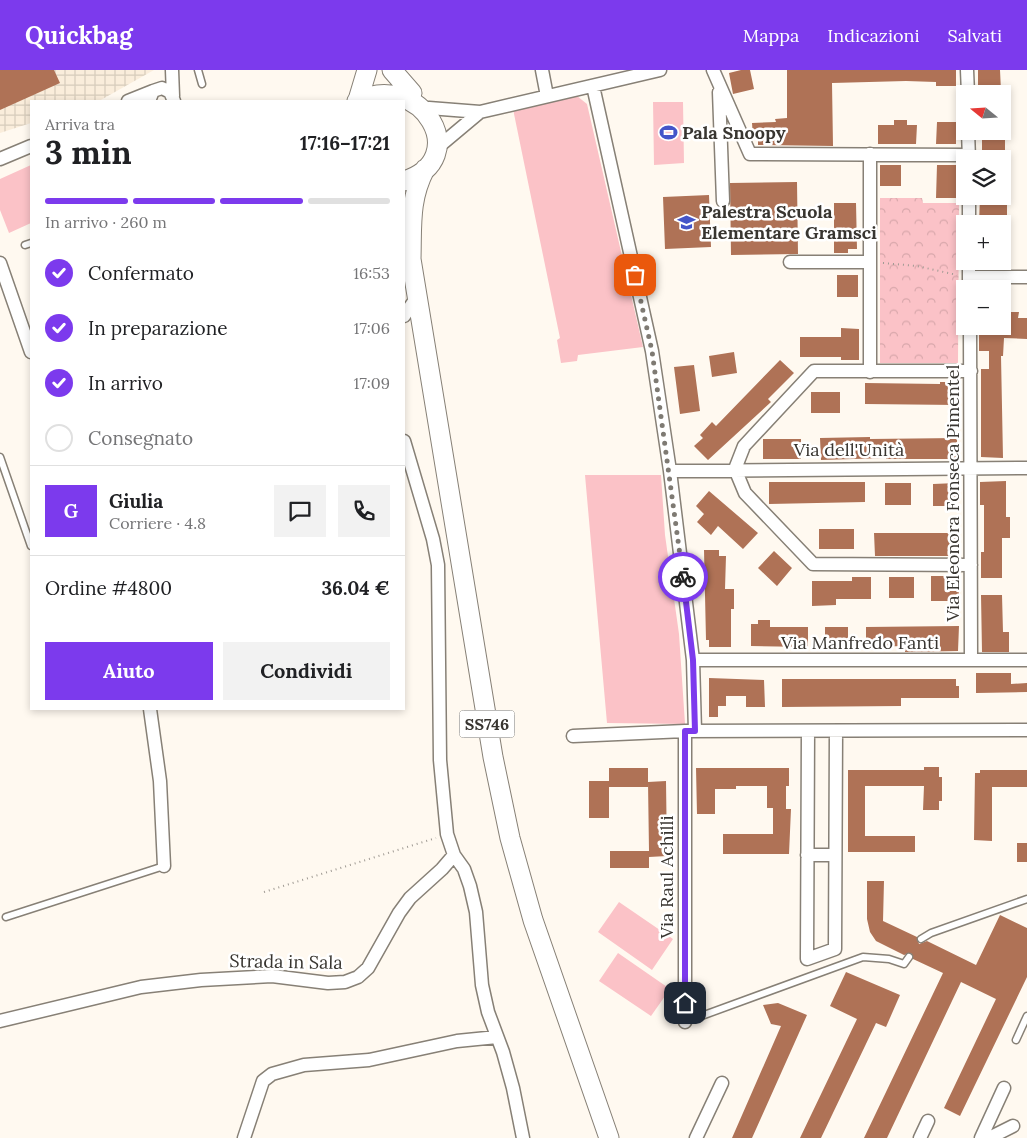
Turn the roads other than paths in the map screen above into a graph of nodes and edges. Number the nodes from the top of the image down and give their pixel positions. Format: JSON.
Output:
{"nodes":[{"id":1,"x":165,"y":70,"type":"edge"},
{"id":2,"x":172,"y":70,"type":"edge"},
{"id":3,"x":198,"y":70,"type":"edge"},
{"id":4,"x":367,"y":70,"type":"edge"},
{"id":5,"x":392,"y":70,"type":"edge"},
{"id":6,"x":542,"y":70,"type":"edge"},
{"id":7,"x":660,"y":70,"type":"edge"},
{"id":8,"x":712,"y":70,"type":"edge"},
{"id":9,"x":967,"y":70,"type":"edge"},
{"id":10,"x":202,"y":84,"type":"dead end"},
{"id":11,"x":718,"y":85,"type":"junction"},
{"id":12,"x":968,"y":85,"type":"edge"},
{"id":13,"x":593,"y":86,"type":"junction"},
{"id":14,"x":153,"y":94,"type":"edge"},
{"id":15,"x":412,"y":94,"type":"junction"},
{"id":16,"x":547,"y":96,"type":"junction"},
{"id":17,"x":132,"y":100,"type":"edge"},
{"id":18,"x":174,"y":100,"type":"edge"},
{"id":19,"x":358,"y":100,"type":"edge"},
{"id":20,"x":359,"y":100,"type":"edge"},
{"id":21,"x":429,"y":108,"type":"junction"},
{"id":22,"x":480,"y":112,"type":"junction"},
{"id":23,"x":30,"y":146,"type":"edge"},
{"id":24,"x":437,"y":148,"type":"junction"},
{"id":25,"x":870,"y":154,"type":"junction"},
{"id":26,"x":956,"y":157,"type":"edge"},
{"id":27,"x":0,"y":159,"type":"edge"},
{"id":28,"x":425,"y":169,"type":"junction"},
{"id":29,"x":405,"y":182,"type":"edge"},
{"id":30,"x":723,"y":200,"type":"dead end"},
{"id":31,"x":407,"y":250,"type":"edge"},
{"id":32,"x":790,"y":262,"type":"dead end"},
{"id":33,"x":870,"y":262,"type":"junction"},
{"id":34,"x":0,"y":263,"type":"edge"},
{"id":35,"x":1027,"y":277,"type":"edge"},
{"id":36,"x":998,"y":280,"type":"edge"},
{"id":37,"x":417,"y":297,"type":"junction"},
{"id":38,"x":405,"y":315,"type":"edge"},
{"id":39,"x":970,"y":335,"type":"edge"},
{"id":40,"x":30,"y":349,"type":"edge"},
{"id":41,"x":971,"y":371,"type":"junction"},
{"id":42,"x":870,"y":372,"type":"junction"},
{"id":43,"x":405,"y":444,"type":"edge"},
{"id":44,"x":0,"y":457,"type":"edge"},
{"id":45,"x":970,"y":467,"type":"junction"},
{"id":46,"x":1027,"y":468,"type":"edge"},
{"id":47,"x":735,"y":469,"type":"junction"},
{"id":48,"x":670,"y":471,"type":"junction"},
{"id":49,"x":30,"y":543,"type":"edge"},
{"id":50,"x":971,"y":565,"type":"junction"},
{"id":51,"x":693,"y":660,"type":"junction"},
{"id":52,"x":971,"y":660,"type":"junction"},
{"id":53,"x":1027,"y":660,"type":"edge"},
{"id":54,"x":150,"y":710,"type":"edge"},
{"id":55,"x":836,"y":730,"type":"junction"},
{"id":56,"x":1027,"y":730,"type":"edge"},
{"id":57,"x":690,"y":731,"type":"junction"},
{"id":58,"x":808,"y":731,"type":"junction"},
{"id":59,"x":573,"y":736,"type":"dead end"},
{"id":60,"x":454,"y":855,"type":"junction"},
{"id":61,"x":807,"y":855,"type":"junction"},
{"id":62,"x":835,"y":855,"type":"junction"},
{"id":63,"x":164,"y":866,"type":"joint"},
{"id":64,"x":1027,"y":899,"type":"edge"},
{"id":65,"x":6,"y":917,"type":"dead end"},
{"id":66,"x":921,"y":939,"type":"dead end"},
{"id":67,"x":909,"y":957,"type":"dead end"},
{"id":68,"x":1027,"y":1016,"type":"edge"},
{"id":69,"x":0,"y":1021,"type":"edge"},
{"id":70,"x":685,"y":1022,"type":"joint"},
{"id":71,"x":497,"y":1037,"type":"junction"},
{"id":72,"x":1016,"y":1040,"type":"dead end"},
{"id":73,"x":722,"y":1083,"type":"dead end"},
{"id":74,"x":1004,"y":1088,"type":"dead end"},
{"id":75,"x":928,"y":1121,"type":"dead end"},
{"id":76,"x":1013,"y":1126,"type":"dead end"},
{"id":77,"x":244,"y":1138,"type":"edge"},
{"id":78,"x":523,"y":1138,"type":"edge"},
{"id":79,"x":609,"y":1138,"type":"edge"},
{"id":80,"x":696,"y":1138,"type":"edge"},
{"id":81,"x":920,"y":1138,"type":"edge"},
{"id":82,"x":981,"y":1138,"type":"edge"},
{"id":83,"x":989,"y":1138,"type":"edge"}],
"edges":[{"from":1,"to":14,"type":"street"},
{"from":2,"to":18,"type":"street"},
{"from":3,"to":10,"type":"lane"},
{"from":4,"to":19,"type":"main road"},
{"from":5,"to":15,"type":"main road"},
{"from":6,"to":16,"type":"street"},
{"from":7,"to":13,"type":"street"},
{"from":8,"to":11,"type":"street"},
{"from":9,"to":12,"type":"street"},
{"from":11,"to":25,"type":"street"},
{"from":11,"to":30,"type":"street"},
{"from":13,"to":16,"type":"street"},
{"from":13,"to":48,"type":"street","name":"Via Raul Achilli"},
{"from":14,"to":17,"type":"street"},
{"from":14,"to":18,"type":"street"},
{"from":15,"to":20,"type":"main road"},
{"from":15,"to":21,"type":"main road"},
{"from":16,"to":22,"type":"street"},
{"from":21,"to":22,"type":"street"},
{"from":21,"to":24,"type":"main road"},
{"from":22,"to":24,"type":"street"},
{"from":23,"to":27,"type":"street"},
{"from":24,"to":28,"type":"main road","number":"SS746"},
{"from":25,"to":26,"type":"street"},
{"from":25,"to":33,"type":"street"},
{"from":28,"to":29,"type":"main road","number":"SS746"},
{"from":28,"to":31,"type":"main road","number":"SS746"},
{"from":31,"to":37,"type":"main road","number":"SS746"},
{"from":32,"to":33,"type":"street"},
{"from":33,"to":42,"type":"street"},
{"from":34,"to":40,"type":"street"},
{"from":35,"to":36,"type":"street"},
{"from":37,"to":38,"type":"street"},
{"from":37,"to":79,"type":"main road","number":"SS746"},
{"from":39,"to":41,"type":"street","name":"Via Eleonora Fonseca Pimentel"},
{"from":41,"to":42,"type":"street"},
{"from":41,"to":45,"type":"street","name":"Via Eleonora Fonseca Pimentel"},
{"from":42,"to":47,"type":"street"},
{"from":43,"to":60,"type":"street"},
{"from":44,"to":49,"type":"lane"},
{"from":45,"to":46,"type":"street","name":"Via dell'Unità"},
{"from":45,"to":47,"type":"street","name":"Via dell'Unità"},
{"from":45,"to":50,"type":"street","name":"Via Eleonora Fonseca Pimentel"},
{"from":47,"to":48,"type":"street","name":"Via dell'Unità"},
{"from":47,"to":50,"type":"street"},
{"from":48,"to":51,"type":"street","name":"Via Raul Achilli"},
{"from":50,"to":52,"type":"street","name":"Via Eleonora Fonseca Pimentel"},
{"from":51,"to":52,"type":"street","name":"Via Manfredo Fanti"},
{"from":51,"to":57,"type":"street","name":"Via Raul Achilli"},
{"from":52,"to":53,"type":"street","name":"Via Manfredo Fanti"},
{"from":54,"to":63,"type":"street"},
{"from":55,"to":56,"type":"street"},
{"from":55,"to":58,"type":"street"},
{"from":55,"to":62,"type":"street"},
{"from":57,"to":58,"type":"street"},
{"from":57,"to":59,"type":"street"},
{"from":57,"to":70,"type":"street","name":"Via Raul Achilli"},
{"from":58,"to":61,"type":"street"},
{"from":60,"to":69,"type":"street","name":"Strada in Sala"},
{"from":60,"to":71,"type":"street"},
{"from":61,"to":62,"type":"street"},
{"from":61,"to":62,"type":"street"},
{"from":63,"to":65,"type":"lane"},
{"from":64,"to":66,"type":"lane"},
{"from":67,"to":70,"type":"lane"},
{"from":68,"to":72,"type":"lane"},
{"from":71,"to":77,"type":"street"},
{"from":71,"to":78,"type":"street"},
{"from":73,"to":80,"type":"street"},
{"from":74,"to":82,"type":"street"},
{"from":75,"to":81,"type":"street"},
{"from":76,"to":83,"type":"street"}]}
